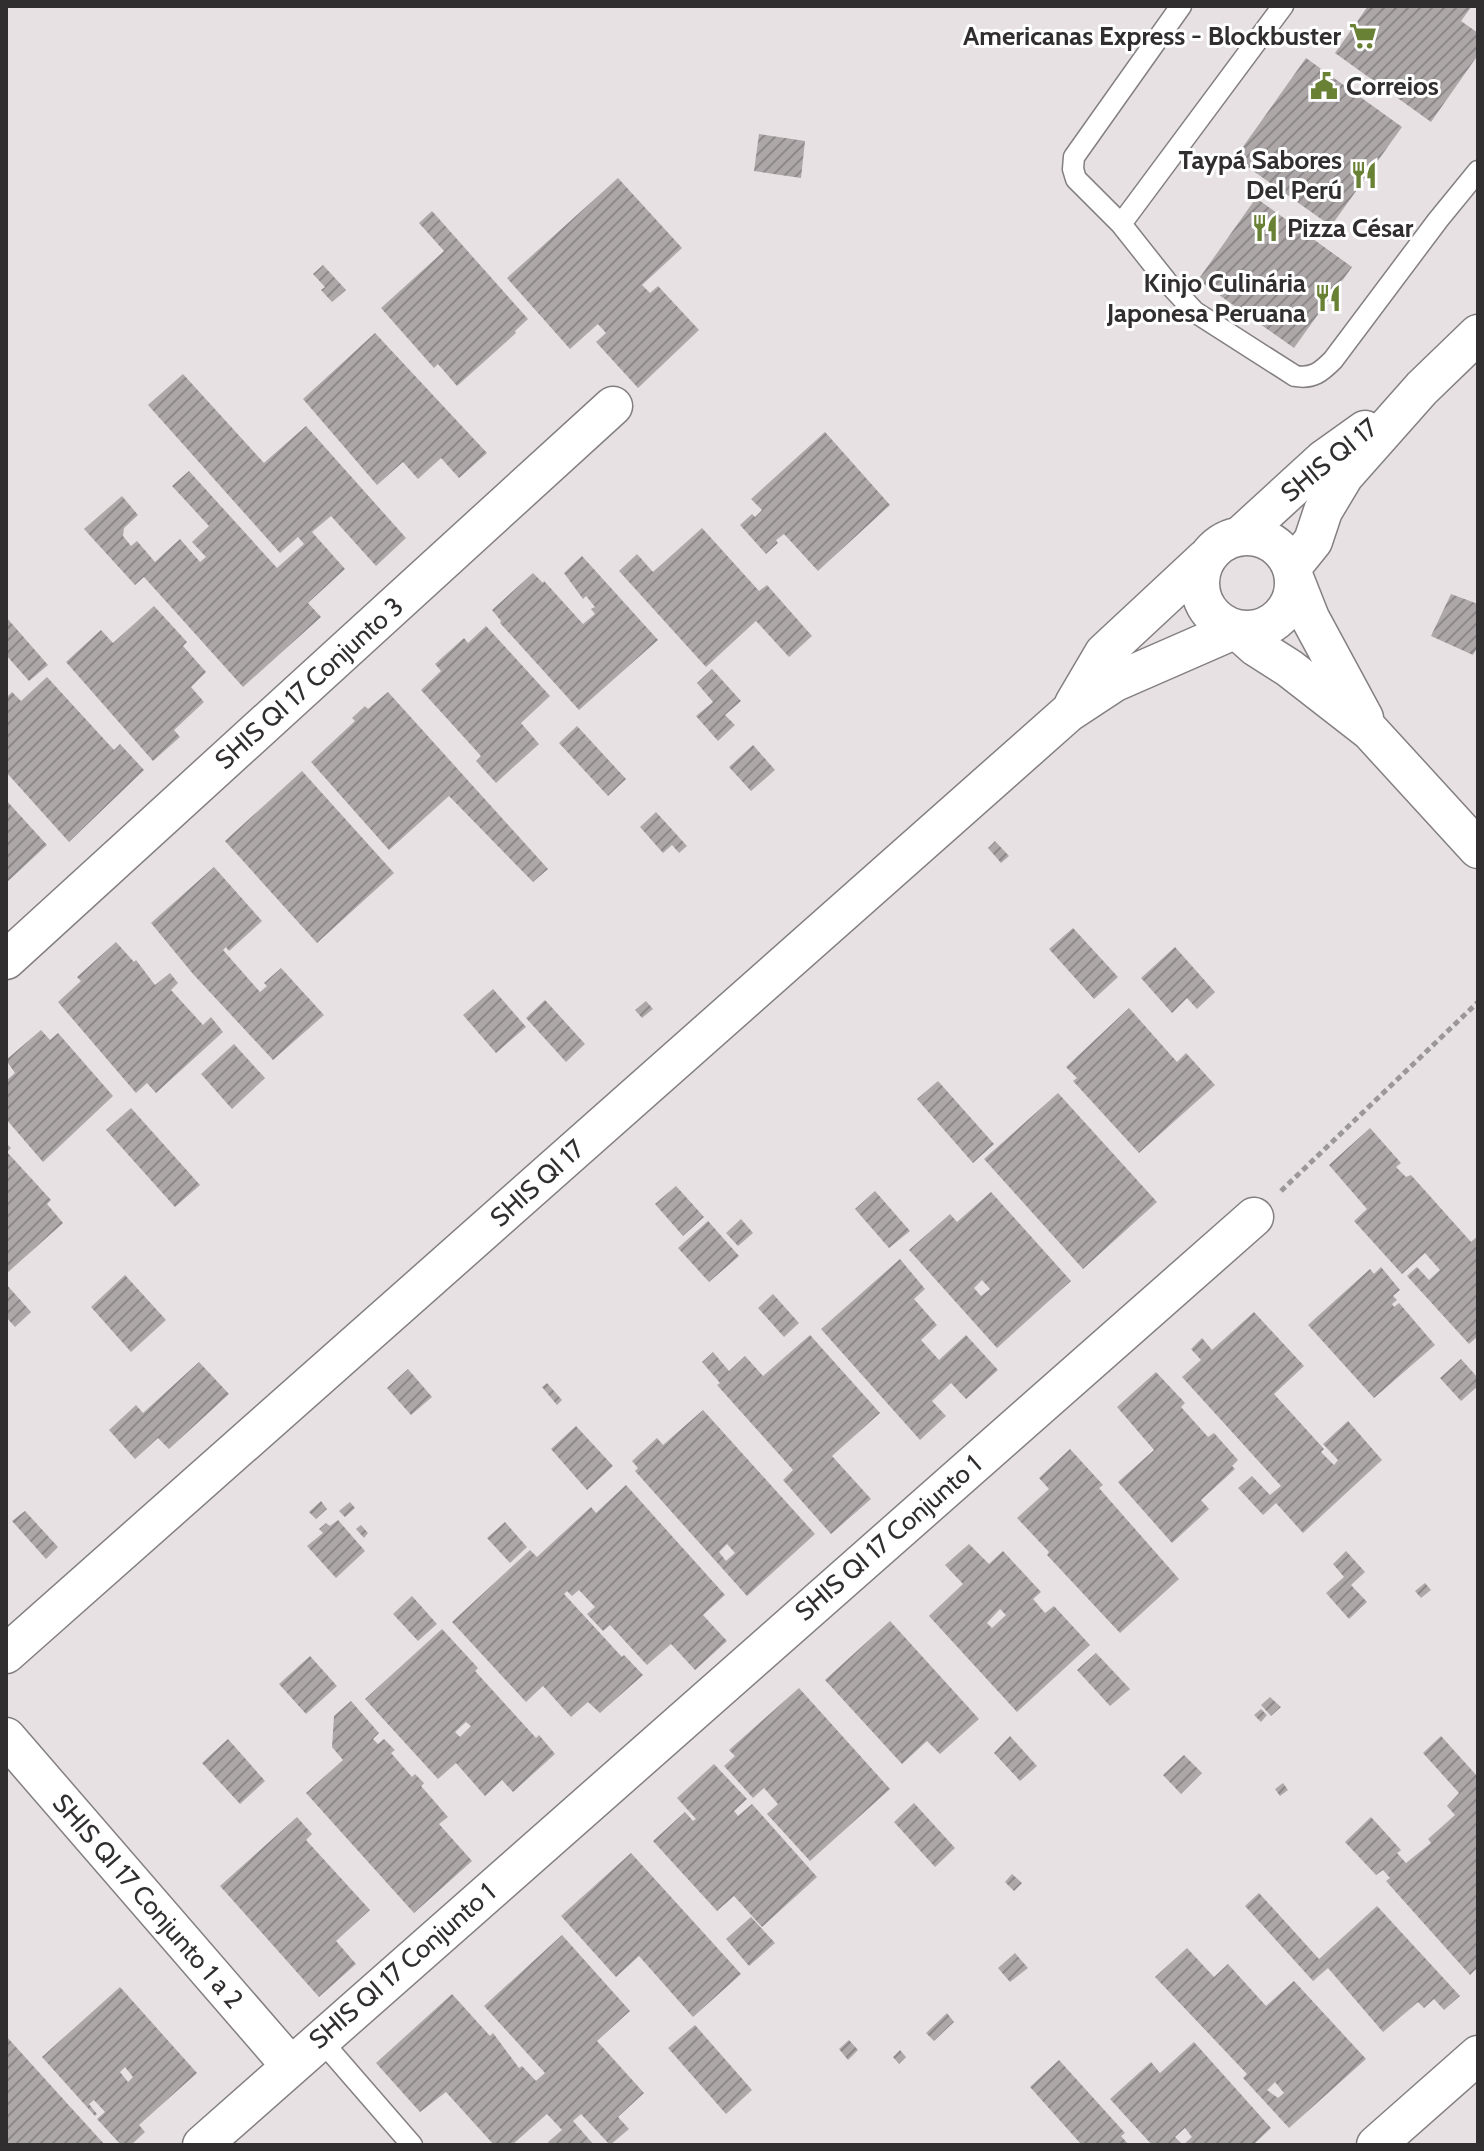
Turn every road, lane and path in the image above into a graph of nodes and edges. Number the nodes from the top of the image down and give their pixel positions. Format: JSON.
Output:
{"nodes":[{"id":1,"x":1181,"y":6,"type":"edge"},
{"id":2,"x":1283,"y":6,"type":"edge"},
{"id":3,"x":1478,"y":171,"type":"edge"},
{"id":4,"x":1121,"y":224,"type":"junction"},
{"id":5,"x":1478,"y":334,"type":"edge"},
{"id":6,"x":1422,"y":388,"type":"junction"},
{"id":7,"x":613,"y":406,"type":"dead end"},
{"id":8,"x":1239,"y":537,"type":"junction"},
{"id":9,"x":1206,"y":558,"type":"junction"},
{"id":10,"x":1293,"y":573,"type":"junction"},
{"id":11,"x":1235,"y":630,"type":"junction"},
{"id":12,"x":1068,"y":713,"type":"junction"},
{"id":13,"x":1370,"y":731,"type":"junction"},
{"id":14,"x":1478,"y":849,"type":"edge"},
{"id":15,"x":6,"y":960,"type":"edge"},
{"id":16,"x":1478,"y":1002,"type":"edge"},
{"id":17,"x":1254,"y":1217,"type":"joint"},
{"id":18,"x":6,"y":1654,"type":"edge"},
{"id":19,"x":6,"y":1737,"type":"edge"},
{"id":20,"x":320,"y":2039,"type":"junction"},
{"id":21,"x":1478,"y":2055,"type":"edge"},
{"id":22,"x":290,"y":2065,"type":"junction"},
{"id":23,"x":202,"y":2145,"type":"edge"},
{"id":24,"x":412,"y":2145,"type":"edge"},
{"id":25,"x":1376,"y":2145,"type":"edge"}],
"edges":[{"from":1,"to":4,"type":"lane"},
{"from":2,"to":4,"type":"lane"},
{"from":3,"to":4,"type":"lane"},
{"from":5,"to":6,"type":"street","name":"SHIS QI 17"},
{"from":6,"to":8,"type":"street","name":"SHIS QI 17"},
{"from":6,"to":10,"type":"street","name":"SHIS QI 17"},
{"from":7,"to":15,"type":"street","name":"SHIS QI 17 Conjunto 3"},
{"from":8,"to":9,"type":"street"},
{"from":8,"to":10,"type":"street"},
{"from":9,"to":11,"type":"street"},
{"from":9,"to":12,"type":"street","name":"SHIS QI 17"},
{"from":10,"to":11,"type":"street"},
{"from":10,"to":13,"type":"street"},
{"from":11,"to":12,"type":"street","name":"SHIS QI 17"},
{"from":11,"to":13,"type":"street"},
{"from":12,"to":18,"type":"street","name":"SHIS QI 17"},
{"from":13,"to":14,"type":"street"},
{"from":16,"to":17,"type":"path"},
{"from":17,"to":20,"type":"street","name":"SHIS QI 17 Conjunto 1"},
{"from":19,"to":22,"type":"street","name":"SHIS QI 17 Conjunto 1 a 2"},
{"from":20,"to":22,"type":"street","name":"SHIS QI 17 Conjunto 1"},
{"from":20,"to":24,"type":"lane"},
{"from":21,"to":25,"type":"street"},
{"from":22,"to":23,"type":"street","name":"SHIS QI 17 Conjunto 1"}]}
